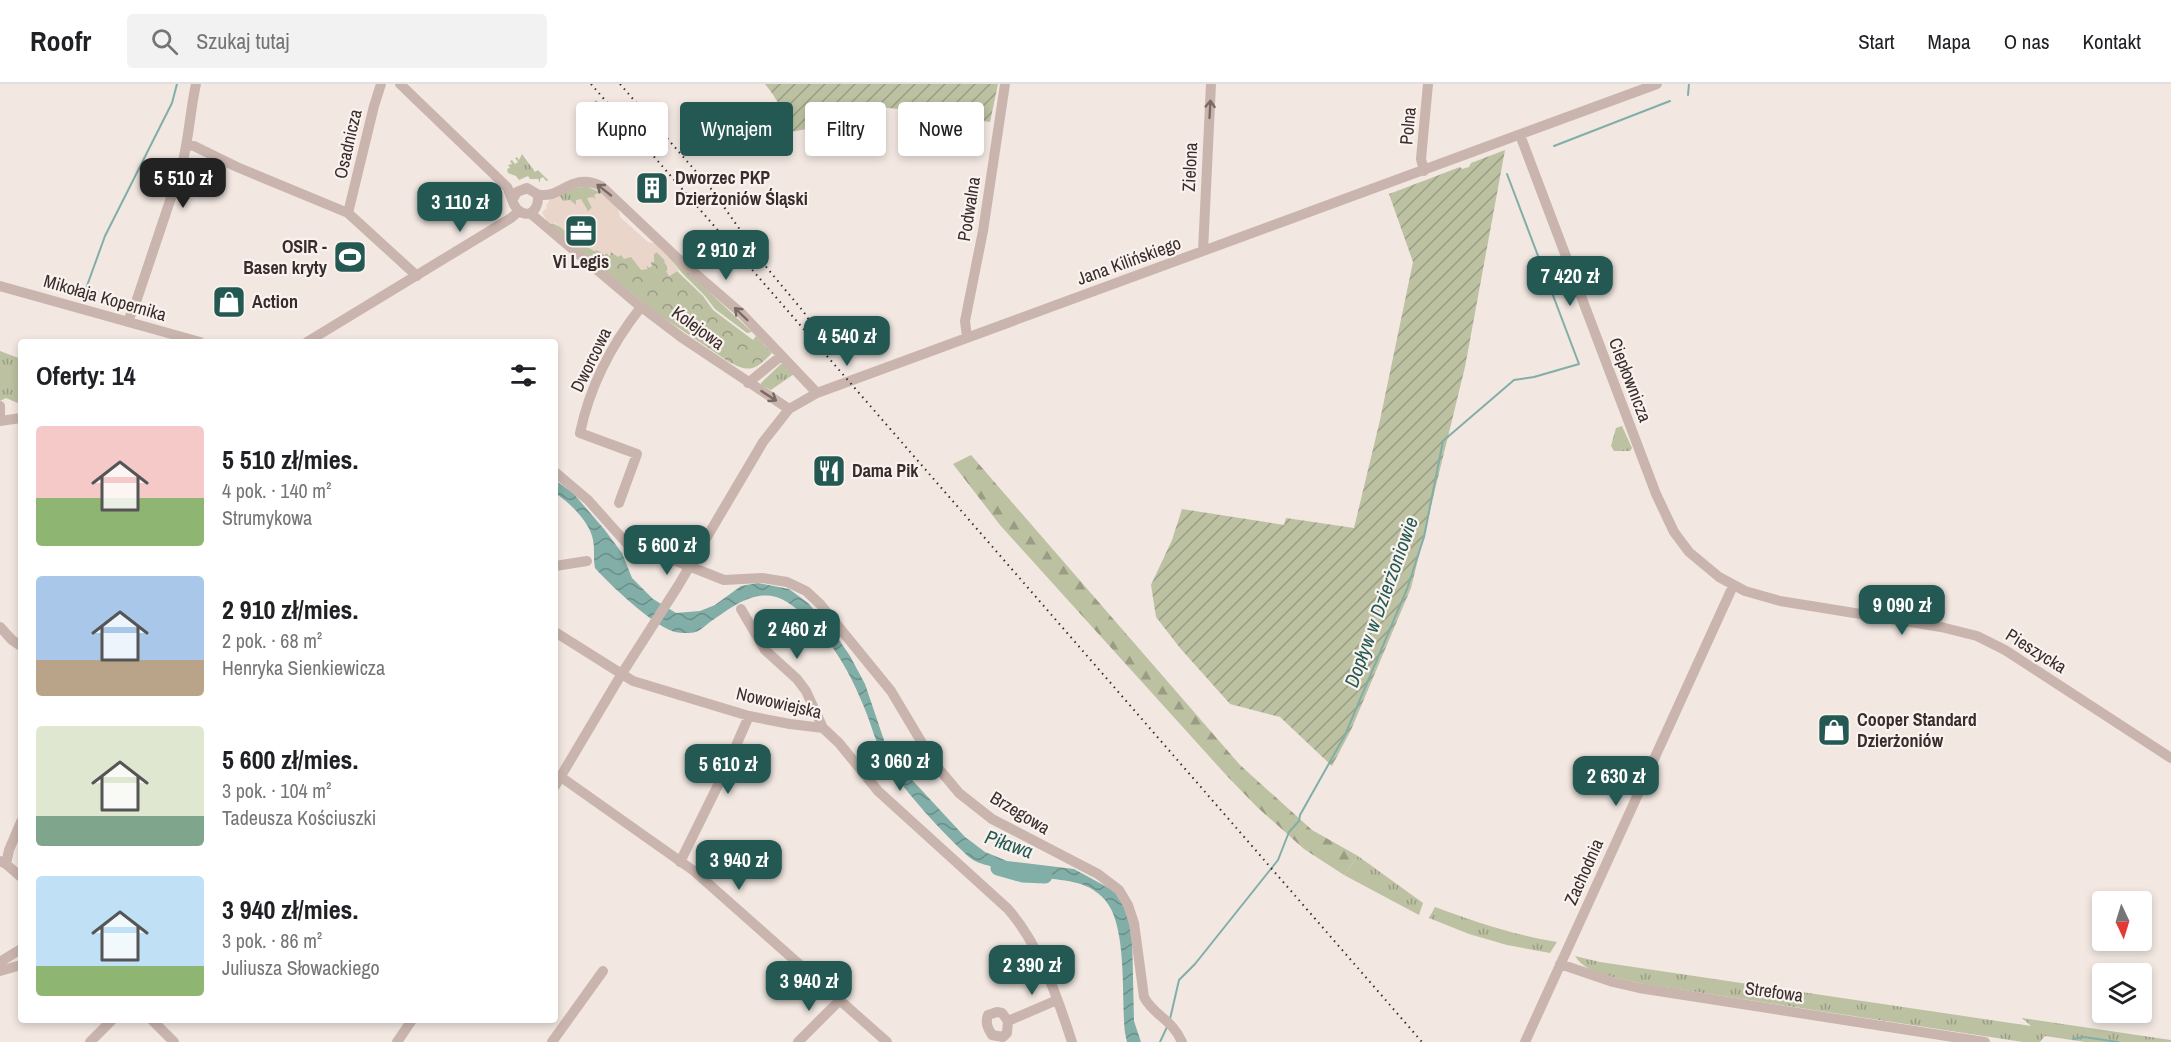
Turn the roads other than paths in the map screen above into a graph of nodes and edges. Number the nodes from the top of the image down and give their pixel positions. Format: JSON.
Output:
{"nodes":[{"id":1,"x":196,"y":84,"type":"edge"},
{"id":2,"x":381,"y":84,"type":"edge"},
{"id":3,"x":400,"y":84,"type":"edge"},
{"id":4,"x":1005,"y":84,"type":"edge"},
{"id":5,"x":1211,"y":84,"type":"edge"},
{"id":6,"x":1428,"y":84,"type":"edge"},
{"id":7,"x":1657,"y":84,"type":"edge"},
{"id":8,"x":1520,"y":135,"type":"junction"},
{"id":9,"x":187,"y":145,"type":"junction"},
{"id":10,"x":1424,"y":171,"type":"junction"},
{"id":11,"x":512,"y":193,"type":"junction"},
{"id":12,"x":537,"y":194,"type":"junction"},
{"id":13,"x":348,"y":213,"type":"junction"},
{"id":14,"x":531,"y":213,"type":"junction"},
{"id":15,"x":1203,"y":251,"type":"junction"},
{"id":16,"x":417,"y":276,"type":"junction"},
{"id":17,"x":0,"y":286,"type":"edge"},
{"id":18,"x":641,"y":307,"type":"junction"},
{"id":19,"x":128,"y":321,"type":"junction"},
{"id":20,"x":967,"y":338,"type":"junction"},
{"id":21,"x":190,"y":339,"type":"edge"},
{"id":22,"x":312,"y":339,"type":"edge"},
{"id":23,"x":781,"y":356,"type":"junction"},
{"id":24,"x":748,"y":383,"type":"junction"},
{"id":25,"x":817,"y":393,"type":"junction"},
{"id":26,"x":0,"y":406,"type":"edge"},
{"id":27,"x":789,"y":409,"type":"junction"},
{"id":28,"x":0,"y":415,"type":"edge"},
{"id":29,"x":18,"y":418,"type":"edge"},
{"id":30,"x":0,"y":421,"type":"edge"},
{"id":31,"x":1646,"y":468,"type":"joint"},
{"id":32,"x":558,"y":475,"type":"edge"},
{"id":33,"x":619,"y":503,"type":"dead end"},
{"id":34,"x":587,"y":561,"type":"dead end"},
{"id":35,"x":558,"y":566,"type":"edge"},
{"id":36,"x":690,"y":566,"type":"junction"},
{"id":37,"x":1733,"y":586,"type":"junction"},
{"id":38,"x":741,"y":609,"type":"dead end"},
{"id":39,"x":0,"y":627,"type":"edge"},
{"id":40,"x":558,"y":634,"type":"edge"},
{"id":41,"x":18,"y":644,"type":"edge"},
{"id":42,"x":621,"y":675,"type":"junction"},
{"id":43,"x":749,"y":716,"type":"junction"},
{"id":44,"x":822,"y":728,"type":"junction"},
{"id":45,"x":2171,"y":758,"type":"edge"},
{"id":46,"x":558,"y":781,"type":"edge"},
{"id":47,"x":18,"y":829,"type":"edge"},
{"id":48,"x":680,"y":862,"type":"junction"},
{"id":49,"x":3,"y":863,"type":"edge"},
{"id":50,"x":18,"y":875,"type":"edge"},
{"id":51,"x":18,"y":951,"type":"edge"},
{"id":52,"x":0,"y":962,"type":"edge"},
{"id":53,"x":1560,"y":964,"type":"junction"},
{"id":54,"x":18,"y":966,"type":"edge"},
{"id":55,"x":603,"y":970,"type":"dead end"},
{"id":56,"x":0,"y":971,"type":"edge"},
{"id":57,"x":1057,"y":1000,"type":"junction"},
{"id":58,"x":839,"y":1001,"type":"junction"},
{"id":59,"x":1008,"y":1021,"type":"dead end"},
{"id":60,"x":109,"y":1023,"type":"edge"},
{"id":61,"x":155,"y":1023,"type":"edge"},
{"id":62,"x":410,"y":1023,"type":"edge"},
{"id":63,"x":90,"y":1042,"type":"edge"},
{"id":64,"x":174,"y":1042,"type":"edge"},
{"id":65,"x":397,"y":1042,"type":"edge"},
{"id":66,"x":552,"y":1042,"type":"edge"},
{"id":67,"x":798,"y":1042,"type":"edge"},
{"id":68,"x":887,"y":1042,"type":"edge"},
{"id":69,"x":1072,"y":1042,"type":"edge"},
{"id":70,"x":1182,"y":1042,"type":"edge"},
{"id":71,"x":1525,"y":1042,"type":"edge"},
{"id":72,"x":1985,"y":1042,"type":"edge"}],
"edges":[{"from":1,"to":9,"type":"street"},
{"from":2,"to":13,"type":"street","name":"Osadnicza"},
{"from":3,"to":11,"type":"street"},
{"from":4,"to":20,"type":"street","name":"Podwalna"},
{"from":15,"to":5,"type":"street","name":"Zielona","one_way":true},
{"from":6,"to":10,"type":"street","name":"Polna"},
{"from":7,"to":8,"type":"street","name":"Jana Kilińskiego"},
{"from":8,"to":10,"type":"street","name":"Jana Kilińskiego"},
{"from":8,"to":31,"type":"street","name":"Ciepłownicza"},
{"from":9,"to":13,"type":"street"},
{"from":9,"to":19,"type":"street"},
{"from":10,"to":15,"type":"street","name":"Jana Kilińskiego"},
{"from":11,"to":12,"type":"street"},
{"from":11,"to":14,"type":"street"},
{"from":12,"to":14,"type":"street"},
{"from":23,"to":12,"type":"street","one_way":true},
{"from":13,"to":16,"type":"street"},
{"from":14,"to":16,"type":"street"},
{"from":14,"to":18,"type":"street","name":"Kolejowa"},
{"from":15,"to":20,"type":"street","name":"Jana Kilińskiego"},
{"from":16,"to":22,"type":"street"},
{"from":17,"to":19,"type":"street","name":"Mikołaja Kopernika"},
{"from":18,"to":24,"type":"street","name":"Kolejowa"},
{"from":18,"to":33,"type":"street","name":"Dworcowa"},
{"from":19,"to":21,"type":"street","name":"Mikołaja Kopernika"},
{"from":20,"to":25,"type":"street","name":"Jana Kilińskiego"},
{"from":23,"to":24,"type":"street"},
{"from":23,"to":25,"type":"street"},
{"from":24,"to":27,"type":"street","name":"Kolejowa","one_way":true},
{"from":25,"to":27,"type":"street","name":"Jana Kilińskiego"},
{"from":26,"to":28,"type":"street"},
{"from":27,"to":36,"type":"street","name":"Jana Kilińskiego"},
{"from":29,"to":30,"type":"street"},
{"from":31,"to":37,"type":"street","name":"Pieszycka"},
{"from":32,"to":36,"type":"street"},
{"from":34,"to":35,"type":"street"},
{"from":36,"to":42,"type":"street","name":"Jana Kilińskiego"},
{"from":36,"to":70,"type":"street","name":"Brzegowa"},
{"from":37,"to":45,"type":"street","name":"Pieszycka"},
{"from":37,"to":53,"type":"street","name":"Zachodnia"},
{"from":38,"to":44,"type":"street"},
{"from":39,"to":41,"type":"street"},
{"from":40,"to":42,"type":"street","name":"Nowowiejska"},
{"from":42,"to":43,"type":"street","name":"Nowowiejska"},
{"from":42,"to":46,"type":"street","name":"Jana Kilińskiego"},
{"from":43,"to":44,"type":"street","name":"Nowowiejska"},
{"from":43,"to":48,"type":"street"},
{"from":44,"to":57,"type":"street","name":"Nowowiejska"},
{"from":46,"to":48,"type":"street"},
{"from":47,"to":49,"type":"street"},
{"from":48,"to":58,"type":"street"},
{"from":49,"to":50,"type":"street"},
{"from":51,"to":52,"type":"street"},
{"from":53,"to":71,"type":"street","name":"Zachodnia"},
{"from":53,"to":72,"type":"street","name":"Strefowa"},
{"from":54,"to":56,"type":"street"},
{"from":55,"to":66,"type":"street"},
{"from":57,"to":59,"type":"street"},
{"from":57,"to":69,"type":"street","name":"Nowowiejska"},
{"from":58,"to":67,"type":"street"},
{"from":58,"to":68,"type":"street"},
{"from":60,"to":63,"type":"street"},
{"from":61,"to":64,"type":"street"},
{"from":62,"to":65,"type":"street"}]}
